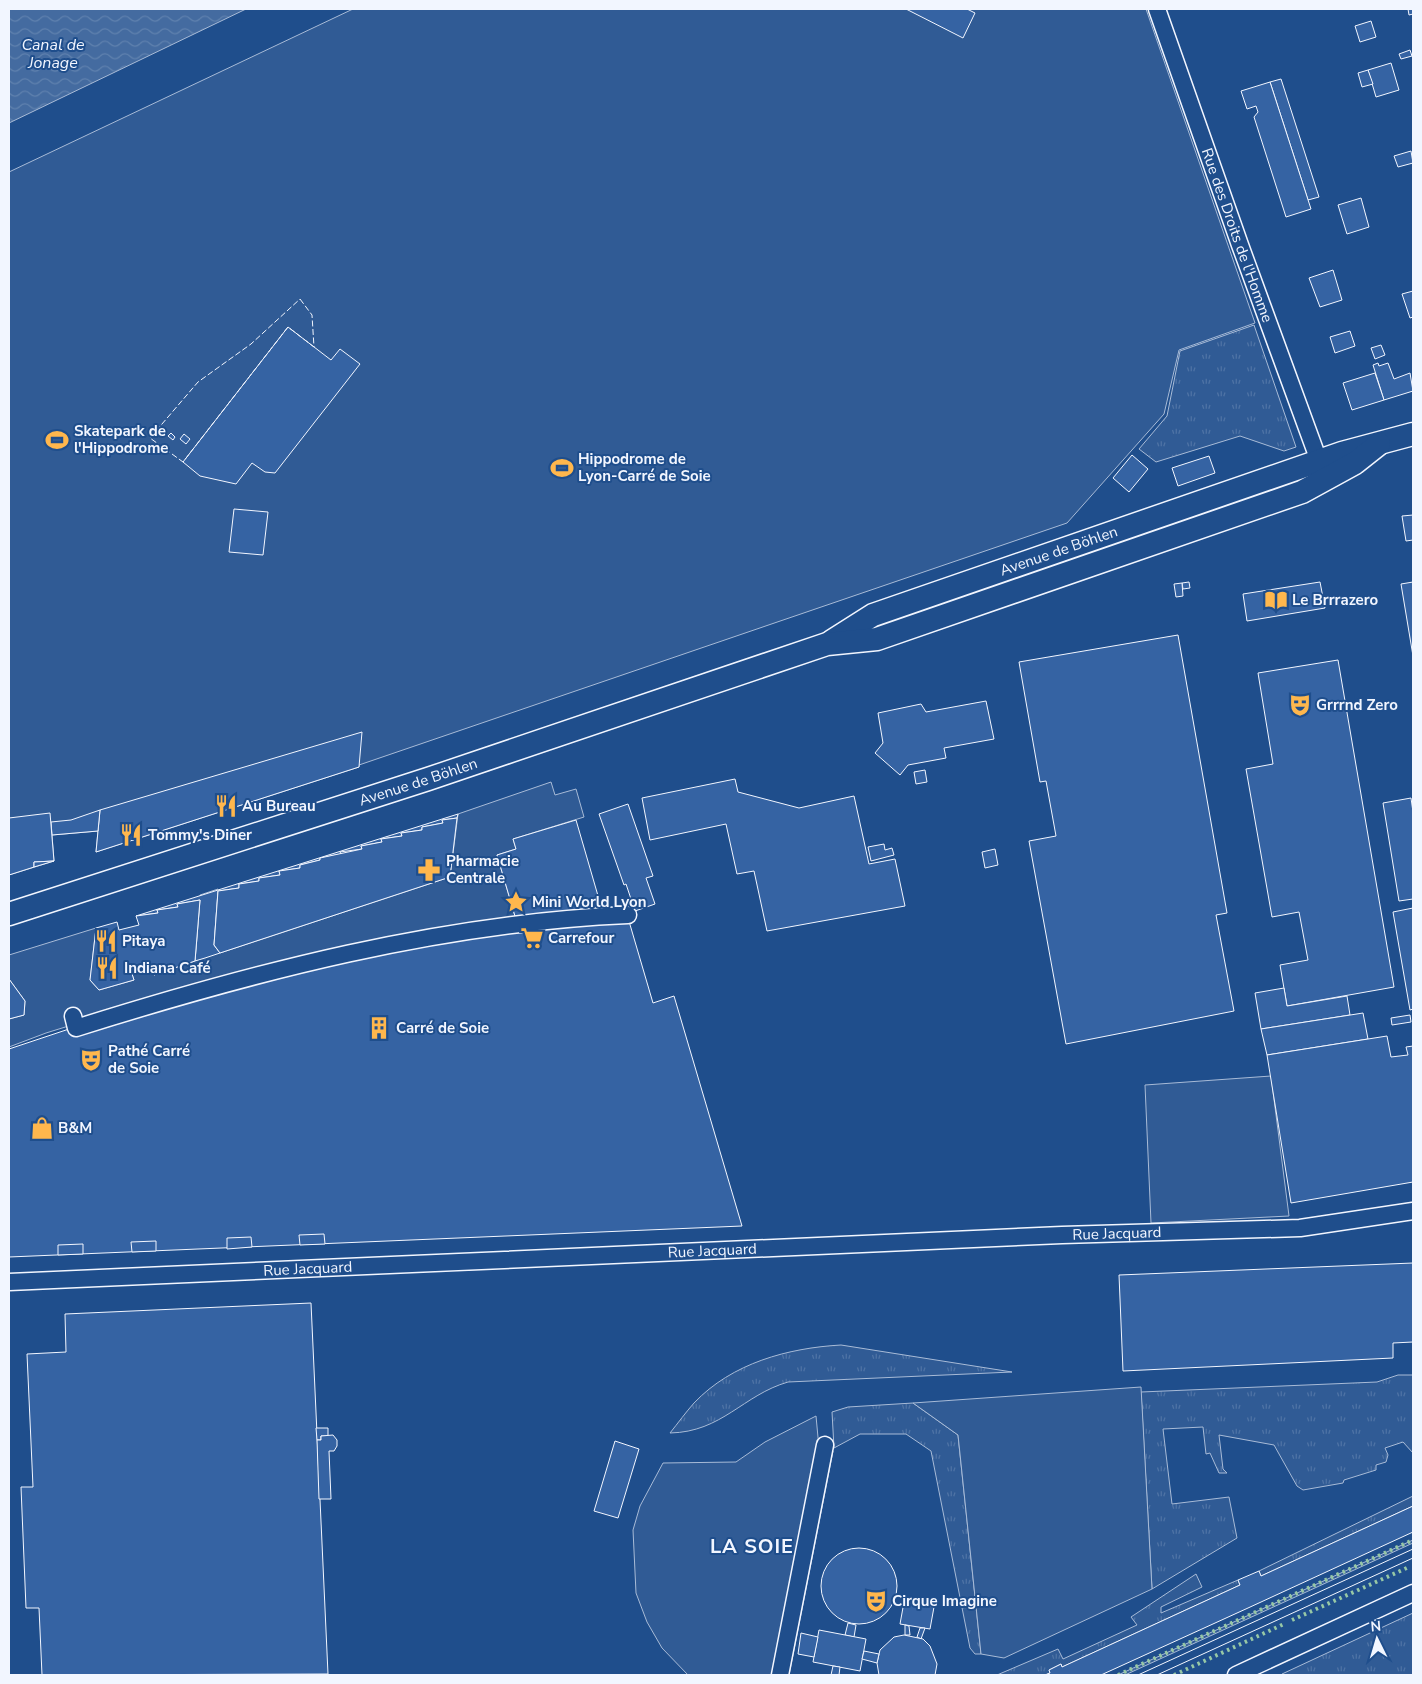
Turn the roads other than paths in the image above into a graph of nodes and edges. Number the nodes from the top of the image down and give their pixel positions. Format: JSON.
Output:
{"nodes":[{"id":1,"x":1157,"y":9,"type":"edge"},
{"id":2,"x":1413,"y":434,"type":"edge"},
{"id":3,"x":1379,"y":444,"type":"junction"},
{"id":4,"x":1319,"y":461,"type":"junction"},
{"id":5,"x":1297,"y":470,"type":"junction"},
{"id":6,"x":1256,"y":508,"type":"junction"},
{"id":7,"x":827,"y":644,"type":"junction"},
{"id":8,"x":9,"y":914,"type":"edge"},
{"id":9,"x":628,"y":915,"type":"dead end"},
{"id":10,"x":72,"y":1016,"type":"dead end"},
{"id":11,"x":1413,"y":1211,"type":"edge"},
{"id":12,"x":9,"y":1282,"type":"edge"},
{"id":13,"x":825,"y":1445,"type":"dead end"},
{"id":14,"x":1413,"y":1593,"type":"edge"},
{"id":15,"x":780,"y":1675,"type":"edge"},
{"id":16,"x":1236,"y":1675,"type":"edge"}],
"edges":[{"from":1,"to":4,"type":"street","name":"Rue des Droits de l'Homme"},
{"from":2,"to":3,"type":"main road","name":"Avenue de Böhlen"},
{"from":3,"to":4,"type":"main road","name":"Avenue de Böhlen"},
{"from":3,"to":6,"type":"main road","name":"Avenue de Böhlen"},
{"from":4,"to":5,"type":"main road","name":"Avenue de Böhlen"},
{"from":5,"to":6,"type":"main road","name":"Avenue de Böhlen"},
{"from":5,"to":7,"type":"main road","name":"Avenue de Böhlen"},
{"from":6,"to":7,"type":"main road","name":"Avenue de Böhlen"},
{"from":7,"to":8,"type":"main road","name":"Avenue de Böhlen"},
{"from":9,"to":10,"type":"street"},
{"from":11,"to":12,"type":"street","name":"Rue Jacquard"},
{"from":13,"to":15,"type":"street"},
{"from":14,"to":16,"type":"street"}]}
